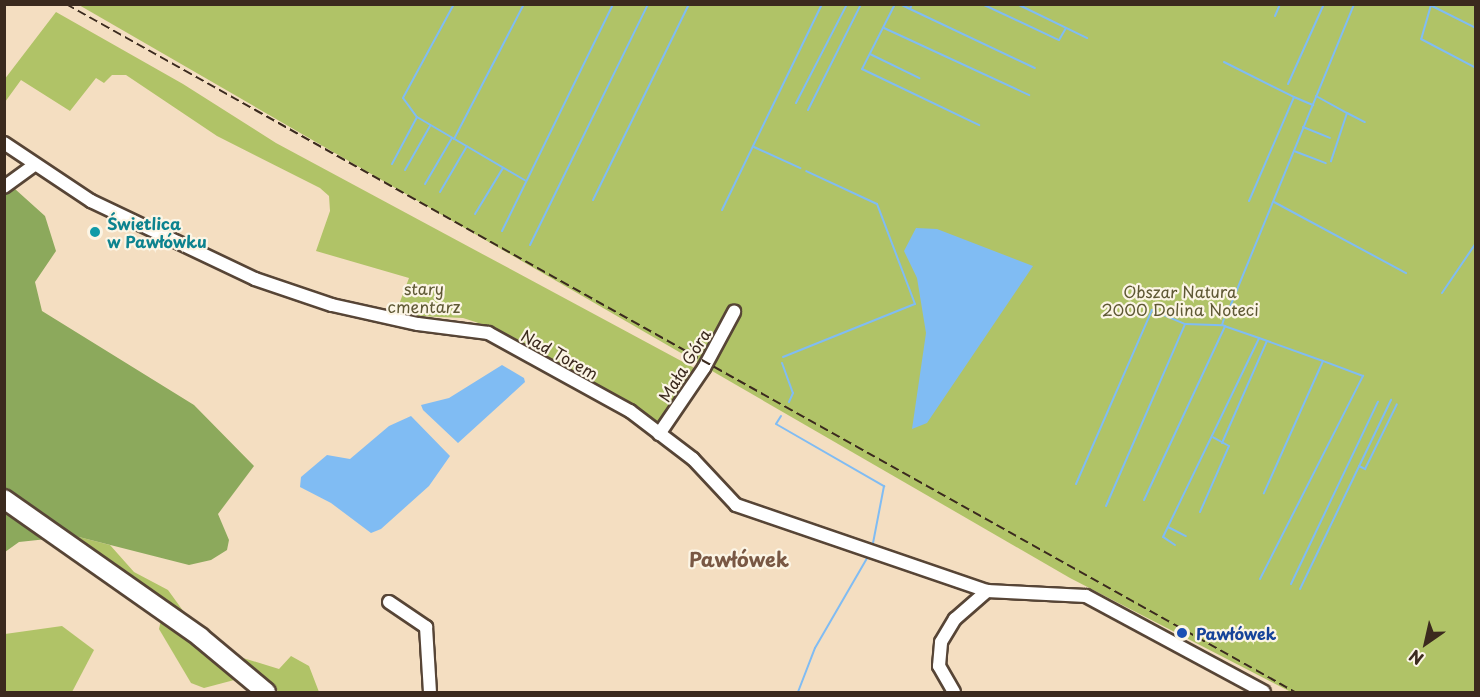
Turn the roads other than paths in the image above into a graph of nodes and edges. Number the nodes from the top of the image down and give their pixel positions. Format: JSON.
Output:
{"nodes":[{"id":1,"x":4,"y":143,"type":"edge"},
{"id":2,"x":34,"y":165,"type":"junction"},
{"id":3,"x":4,"y":187,"type":"edge"},
{"id":4,"x":735,"y":312,"type":"dead end"},
{"id":5,"x":660,"y":434,"type":"junction"},
{"id":6,"x":4,"y":499,"type":"edge"},
{"id":7,"x":987,"y":591,"type":"junction"},
{"id":8,"x":389,"y":602,"type":"dead end"},
{"id":9,"x":266,"y":693,"type":"edge"},
{"id":10,"x":430,"y":693,"type":"edge"},
{"id":11,"x":954,"y":693,"type":"edge"},
{"id":12,"x":1264,"y":693,"type":"edge"}],
"edges":[{"from":1,"to":2,"type":"street","name":"Nad Torem"},
{"from":2,"to":3,"type":"street"},
{"from":2,"to":5,"type":"street","name":"Nad Torem"},
{"from":4,"to":5,"type":"street","name":"Mała Góra"},
{"from":5,"to":7,"type":"street","name":"Nad Torem"},
{"from":6,"to":9,"type":"highway"},
{"from":7,"to":11,"type":"street"},
{"from":7,"to":12,"type":"street","name":"Nad Torem"},
{"from":8,"to":10,"type":"street"}]}
